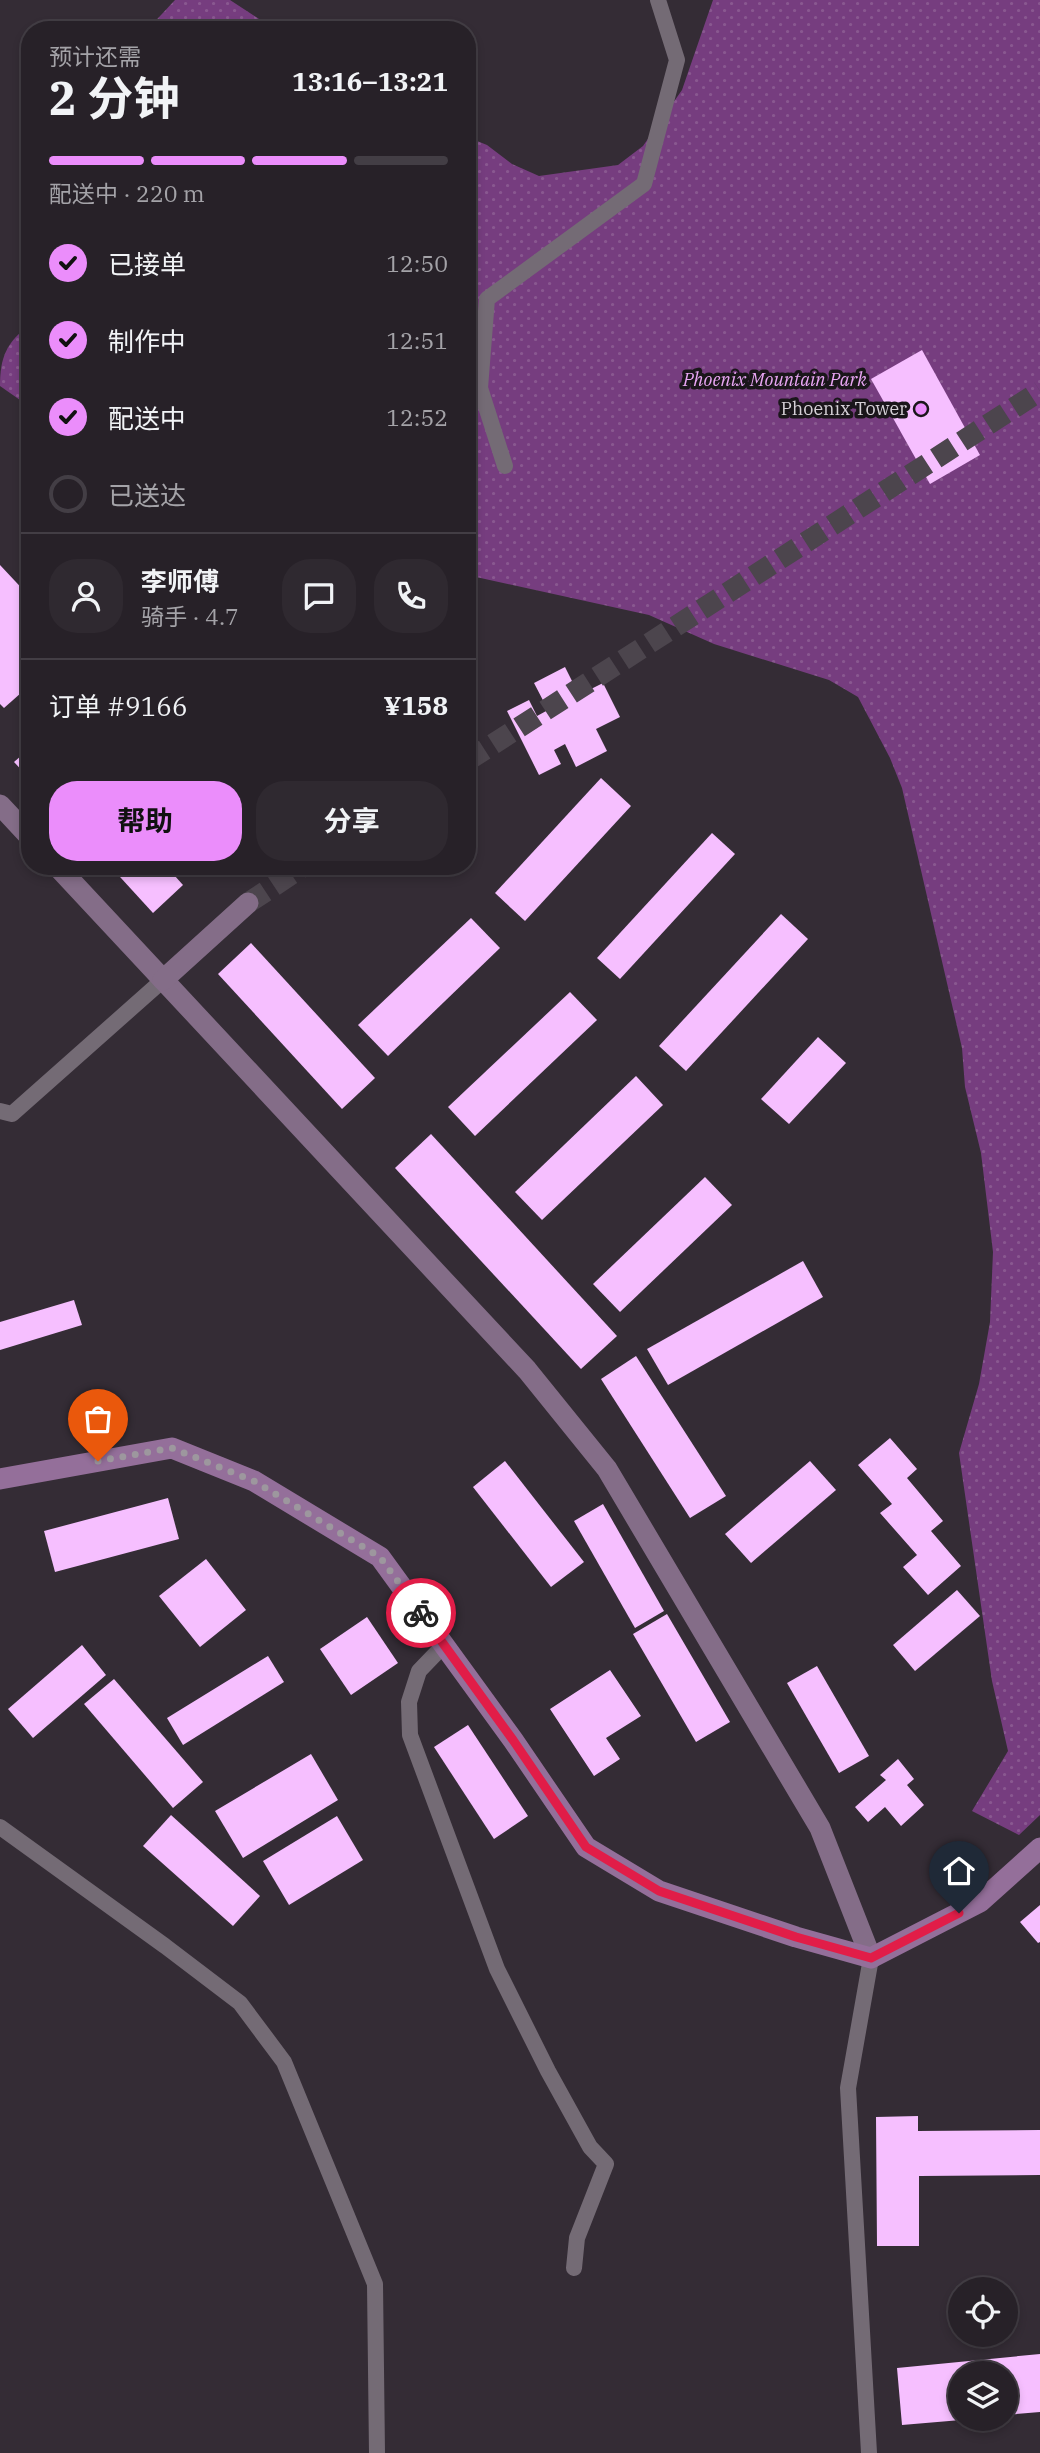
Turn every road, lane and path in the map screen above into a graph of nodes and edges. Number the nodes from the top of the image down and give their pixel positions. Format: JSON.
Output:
{"nodes":[{"id":1,"x":658,"y":0,"type":"edge"},
{"id":2,"x":505,"y":466,"type":"dead end"},
{"id":3,"x":0,"y":805,"type":"edge"},
{"id":4,"x":21,"y":827,"type":"edge"},
{"id":5,"x":65,"y":875,"type":"edge"},
{"id":6,"x":248,"y":903,"type":"tunnel mouth"},
{"id":7,"x":163,"y":980,"type":"junction"},
{"id":8,"x":0,"y":1111,"type":"edge"},
{"id":9,"x":0,"y":1479,"type":"edge"},
{"id":10,"x":444,"y":1645,"type":"junction"},
{"id":11,"x":0,"y":1828,"type":"edge"},
{"id":12,"x":1040,"y":1848,"type":"edge"},
{"id":13,"x":871,"y":1958,"type":"junction"},
{"id":14,"x":574,"y":2268,"type":"dead end"},
{"id":15,"x":377,"y":2453,"type":"edge"},
{"id":16,"x":869,"y":2453,"type":"edge"}],
"edges":[{"from":1,"to":2,"type":"street"},
{"from":3,"to":4,"type":"street"},
{"from":5,"to":7,"type":"street"},
{"from":6,"to":7,"type":"street"},
{"from":7,"to":8,"type":"street"},
{"from":7,"to":13,"type":"street"},
{"from":9,"to":10,"type":"main road"},
{"from":10,"to":13,"type":"main road"},
{"from":10,"to":14,"type":"street"},
{"from":11,"to":15,"type":"street"},
{"from":12,"to":13,"type":"main road"},
{"from":13,"to":16,"type":"street"}]}
